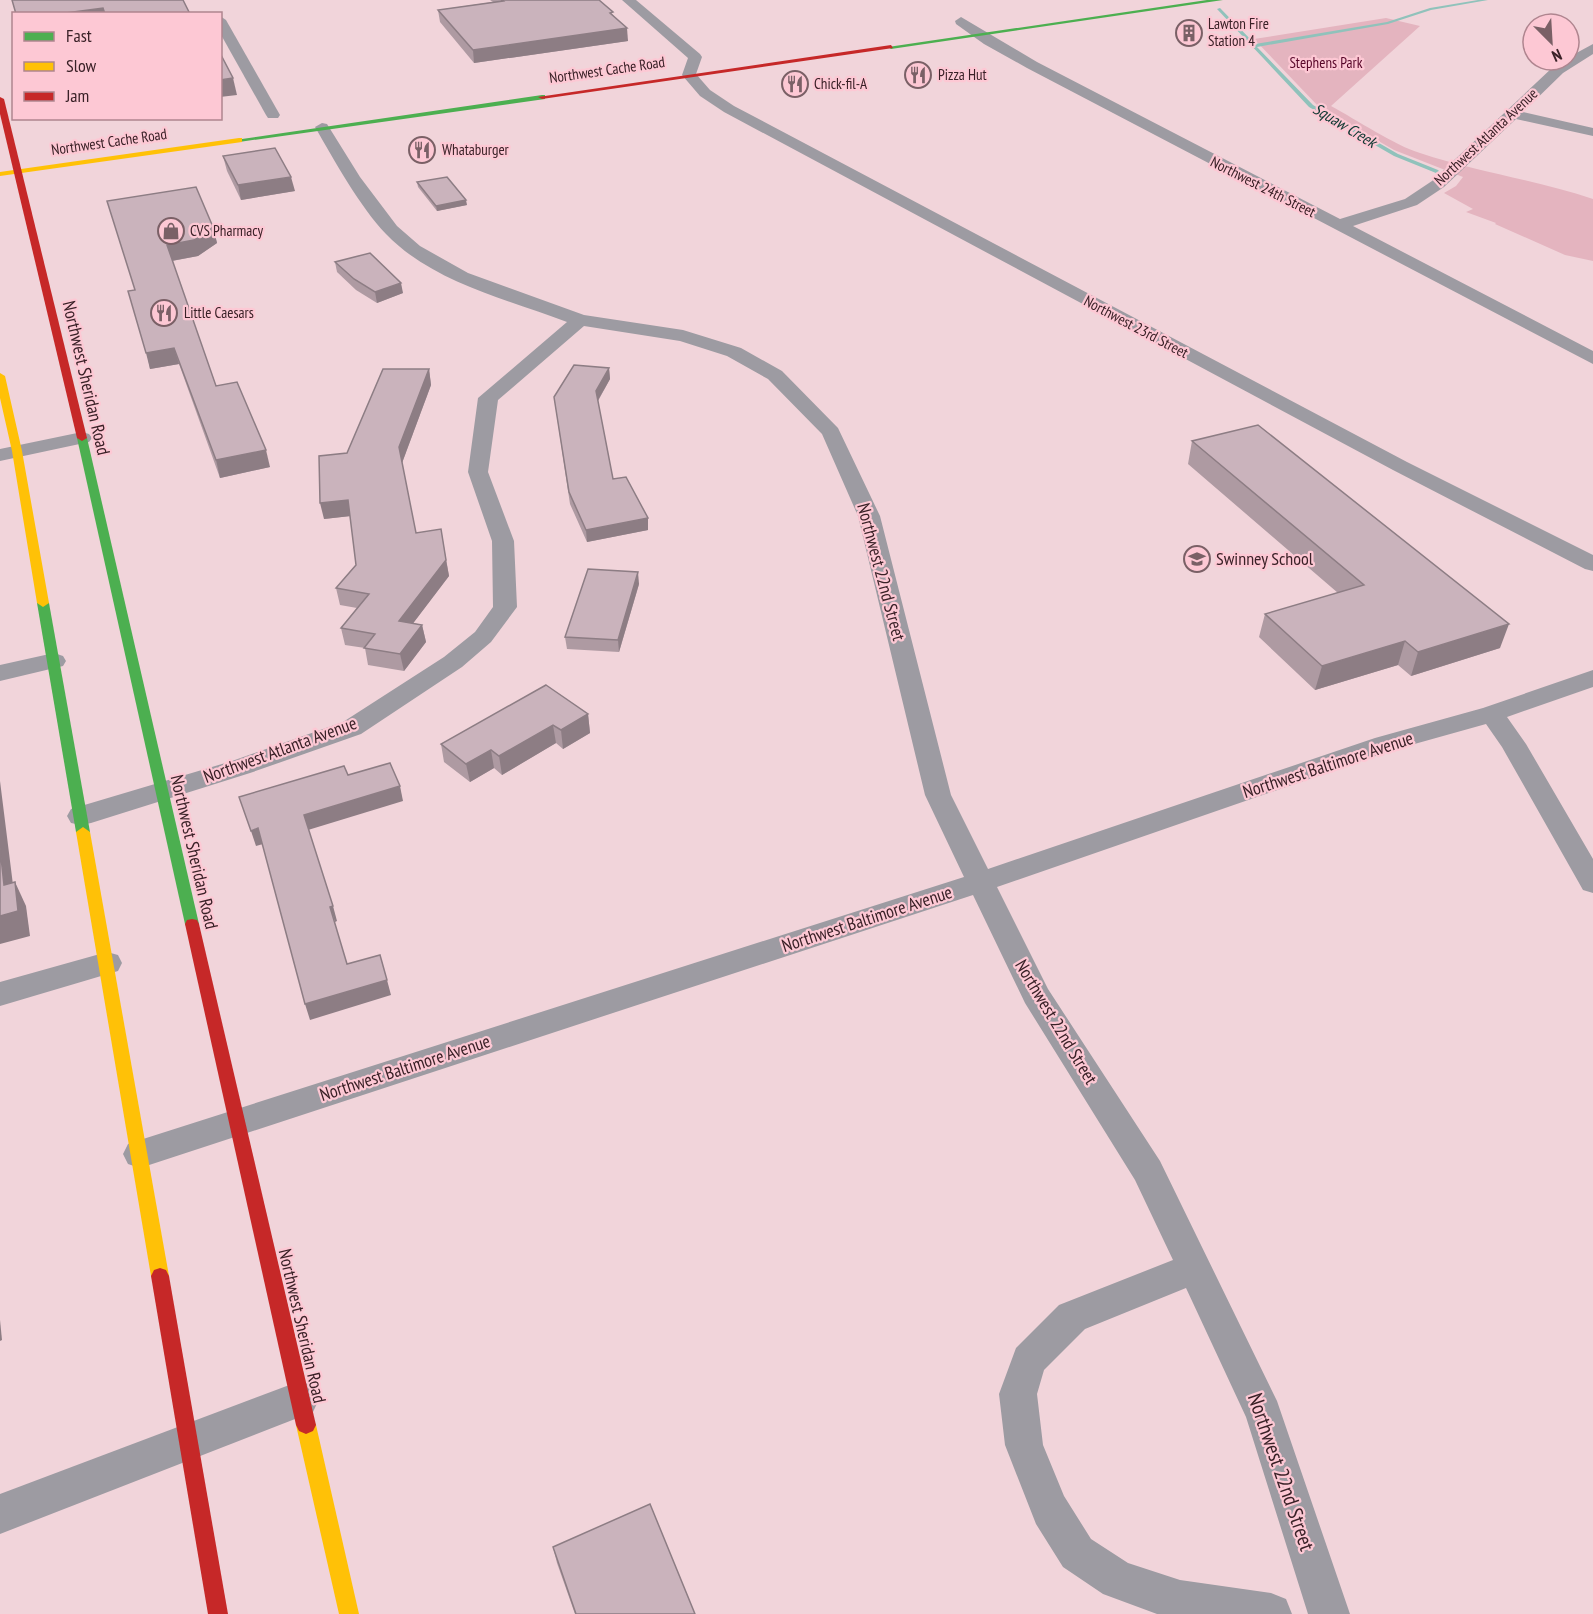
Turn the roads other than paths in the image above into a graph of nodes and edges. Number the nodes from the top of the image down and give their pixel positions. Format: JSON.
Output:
{"nodes":[{"id":1,"x":628,"y":0,"type":"edge"},
{"id":2,"x":1220,"y":0,"type":"edge"},
{"id":3,"x":985,"y":18,"type":"dead end"},
{"id":4,"x":955,"y":22,"type":"joint"},
{"id":5,"x":222,"y":24,"type":"edge"},
{"id":6,"x":978,"y":35,"type":"junction"},
{"id":7,"x":1593,"y":48,"type":"edge"},
{"id":8,"x":701,"y":56,"type":"junction"},
{"id":9,"x":673,"y":60,"type":"dead end"},
{"id":10,"x":689,"y":75,"type":"junction"},
{"id":11,"x":0,"y":99,"type":"edge"},
{"id":12,"x":1513,"y":114,"type":"junction"},
{"id":13,"x":273,"y":115,"type":"dead end"},
{"id":14,"x":322,"y":127,"type":"junction"},
{"id":15,"x":1593,"y":132,"type":"edge"},
{"id":16,"x":13,"y":153,"type":"edge"},
{"id":17,"x":19,"y":172,"type":"junction"},
{"id":18,"x":0,"y":174,"type":"edge"},
{"id":19,"x":1339,"y":225,"type":"junction"},
{"id":20,"x":580,"y":320,"type":"junction"},
{"id":21,"x":1593,"y":343,"type":"edge"},
{"id":22,"x":1570,"y":345,"type":"junction"},
{"id":23,"x":1593,"y":358,"type":"edge"},
{"id":24,"x":0,"y":376,"type":"edge"},
{"id":25,"x":82,"y":438,"type":"junction"},
{"id":26,"x":9,"y":453,"type":"edge"},
{"id":27,"x":1593,"y":564,"type":"edge"},
{"id":28,"x":54,"y":661,"type":"junction"},
{"id":29,"x":0,"y":673,"type":"edge"},
{"id":30,"x":1593,"y":678,"type":"edge"},
{"id":31,"x":1492,"y":714,"type":"junction"},
{"id":32,"x":162,"y":791,"type":"junction"},
{"id":33,"x":81,"y":816,"type":"junction"},
{"id":34,"x":981,"y":882,"type":"junction"},
{"id":35,"x":1593,"y":883,"type":"edge"},
{"id":36,"x":106,"y":963,"type":"junction"},
{"id":37,"x":0,"y":994,"type":"edge"},
{"id":38,"x":237,"y":1122,"type":"junction"},
{"id":39,"x":140,"y":1154,"type":"junction"},
{"id":40,"x":1194,"y":1269,"type":"junction"},
{"id":41,"x":300,"y":1399,"type":"junction"},
{"id":42,"x":190,"y":1441,"type":"junction"},
{"id":43,"x":0,"y":1514,"type":"edge"},
{"id":44,"x":218,"y":1614,"type":"edge"},
{"id":45,"x":349,"y":1614,"type":"edge"},
{"id":46,"x":1271,"y":1614,"type":"edge"},
{"id":47,"x":1329,"y":1614,"type":"edge"}],
"edges":[{"from":1,"to":8,"type":"street"},
{"from":2,"to":6,"type":"main road","name":"Northwest Cache Road"},
{"from":3,"to":4,"type":"main road"},
{"from":4,"to":6,"type":"street","name":"Northwest 24th Street"},
{"from":5,"to":13,"type":"street"},
{"from":6,"to":10,"type":"main road","name":"Northwest Cache Road"},
{"from":6,"to":19,"type":"street","name":"Northwest 24th Street"},
{"from":7,"to":12,"type":"street","name":"Northwest Atlanta Avenue"},
{"from":8,"to":9,"type":"main road","name":"Northwest Cache Road"},
{"from":8,"to":10,"type":"street"},
{"from":10,"to":14,"type":"main road","name":"Northwest Cache Road"},
{"from":10,"to":27,"type":"street","name":"Northwest 23rd Street"},
{"from":11,"to":16,"type":"main road","name":"Northwest Sheridan Road"},
{"from":12,"to":15,"type":"street"},
{"from":12,"to":19,"type":"street","name":"Northwest Atlanta Avenue"},
{"from":14,"to":17,"type":"main road","name":"Northwest Cache Road"},
{"from":14,"to":20,"type":"street","name":"Northwest 22nd Street"},
{"from":16,"to":17,"type":"main road","name":"Northwest Sheridan Road"},
{"from":17,"to":18,"type":"main road","name":"Northwest Cache Road"},
{"from":17,"to":25,"type":"main road","name":"Northwest Sheridan Road"},
{"from":19,"to":22,"type":"street","name":"Northwest 24th Street"},
{"from":20,"to":32,"type":"street","name":"Northwest Atlanta Avenue"},
{"from":20,"to":34,"type":"street","name":"Northwest 22nd Street"},
{"from":21,"to":22,"type":"street"},
{"from":22,"to":23,"type":"street","name":"Northwest 24th Street"},
{"from":24,"to":26,"type":"main road"},
{"from":25,"to":26,"type":"street"},
{"from":25,"to":32,"type":"main road","name":"Northwest Sheridan Road"},
{"from":26,"to":28,"type":"main road"},
{"from":28,"to":29,"type":"street"},
{"from":28,"to":33,"type":"main road"},
{"from":30,"to":31,"type":"street","name":"Northwest Baltimore Avenue"},
{"from":31,"to":34,"type":"street","name":"Northwest Baltimore Avenue"},
{"from":31,"to":35,"type":"street"},
{"from":32,"to":33,"type":"street","name":"Northwest Atlanta Avenue"},
{"from":32,"to":38,"type":"main road","name":"Northwest Sheridan Road"},
{"from":33,"to":36,"type":"main road"},
{"from":34,"to":38,"type":"street","name":"Northwest Baltimore Avenue"},
{"from":34,"to":40,"type":"street","name":"Northwest 22nd Street"},
{"from":36,"to":37,"type":"street"},
{"from":36,"to":39,"type":"main road"},
{"from":38,"to":39,"type":"street","name":"Northwest Baltimore Avenue"},
{"from":38,"to":41,"type":"main road","name":"Northwest Sheridan Road"},
{"from":39,"to":42,"type":"main road"},
{"from":40,"to":46,"type":"street"},
{"from":40,"to":47,"type":"street","name":"Northwest 22nd Street"},
{"from":41,"to":42,"type":"street"},
{"from":41,"to":45,"type":"main road","name":"Northwest Sheridan Road"},
{"from":42,"to":43,"type":"street"},
{"from":42,"to":44,"type":"main road"}]}
